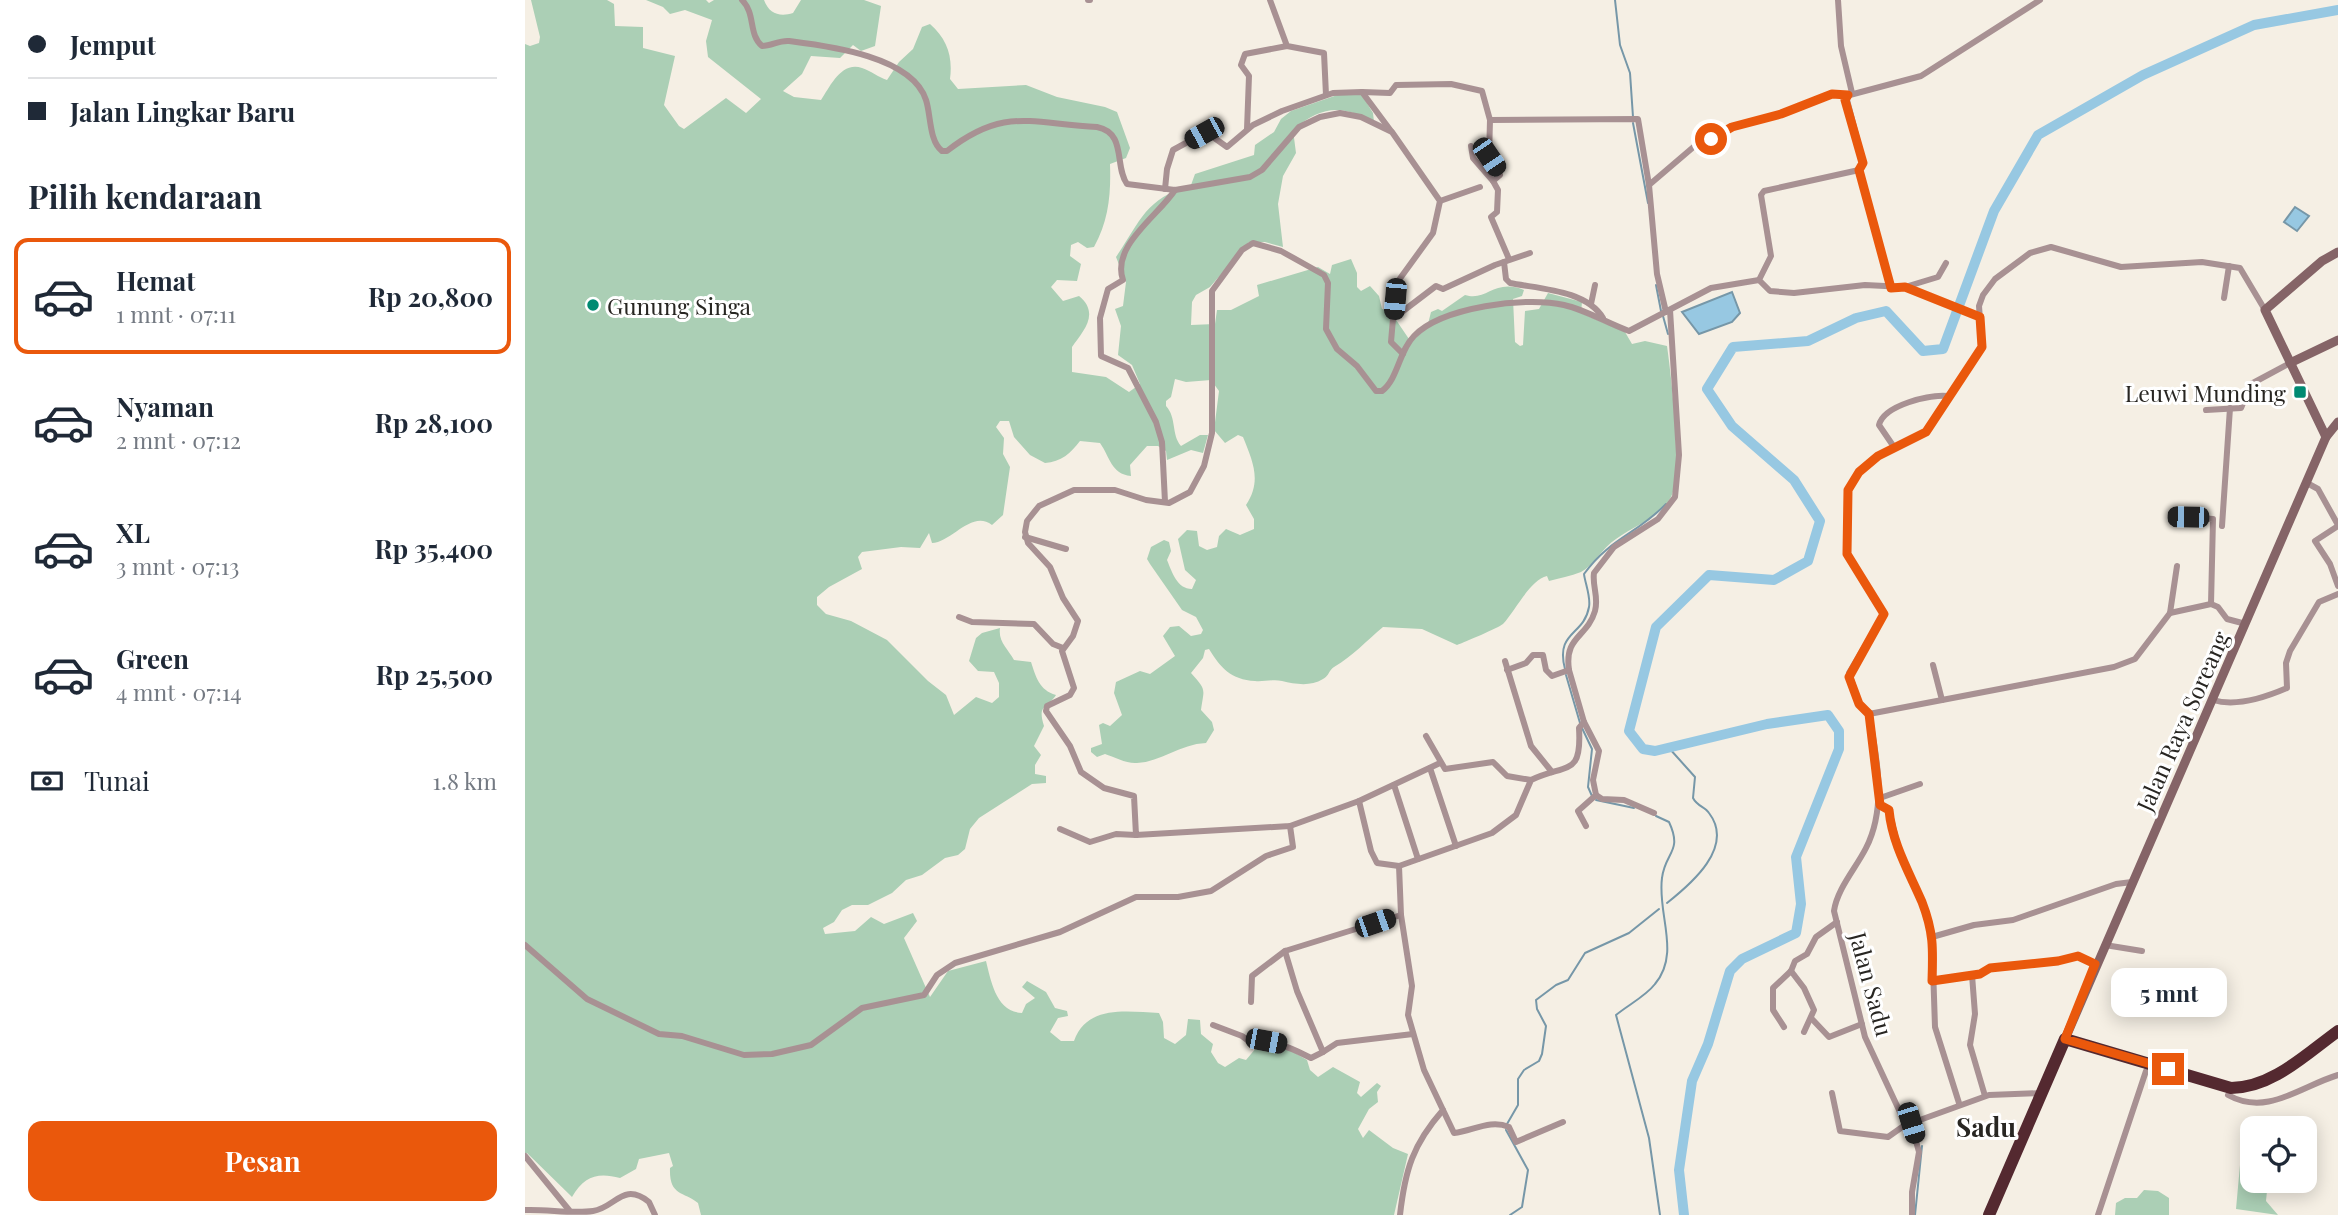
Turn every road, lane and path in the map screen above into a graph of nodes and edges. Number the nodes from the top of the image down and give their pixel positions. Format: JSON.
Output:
{"nodes":[{"id":1,"x":742,"y":0,"type":"edge"},
{"id":2,"x":1270,"y":0,"type":"edge"},
{"id":3,"x":1837,"y":0,"type":"edge"},
{"id":4,"x":2040,"y":0,"type":"edge"},
{"id":5,"x":1287,"y":46,"type":"junction"},
{"id":6,"x":1363,"y":92,"type":"junction"},
{"id":7,"x":1850,"y":94,"type":"junction"},
{"id":8,"x":1326,"y":95,"type":"junction"},
{"id":9,"x":1490,"y":120,"type":"junction"},
{"id":10,"x":1247,"y":129,"type":"junction"},
{"id":11,"x":1392,"y":132,"type":"junction"},
{"id":12,"x":1471,"y":146,"type":"dead end"},
{"id":13,"x":1859,"y":170,"type":"junction"},
{"id":14,"x":1493,"y":181,"type":"junction"},
{"id":15,"x":1649,"y":185,"type":"junction"},
{"id":16,"x":1480,"y":187,"type":"dead end"},
{"id":17,"x":1165,"y":189,"type":"junction"},
{"id":18,"x":1175,"y":190,"type":"junction"},
{"id":19,"x":1440,"y":201,"type":"junction"},
{"id":20,"x":2338,"y":252,"type":"edge"},
{"id":21,"x":1530,"y":253,"type":"dead end"},
{"id":22,"x":1506,"y":261,"type":"junction"},
{"id":23,"x":1946,"y":263,"type":"dead end"},
{"id":24,"x":2229,"y":266,"type":"junction"},
{"id":25,"x":1759,"y":279,"type":"junction"},
{"id":26,"x":1595,"y":285,"type":"dead end"},
{"id":27,"x":1905,"y":287,"type":"junction"},
{"id":28,"x":1891,"y":288,"type":"junction"},
{"id":29,"x":2224,"y":298,"type":"dead end"},
{"id":30,"x":1591,"y":304,"type":"junction"},
{"id":31,"x":2265,"y":310,"type":"junction"},
{"id":32,"x":1665,"y":312,"type":"junction"},
{"id":33,"x":1980,"y":317,"type":"junction"},
{"id":34,"x":1394,"y":318,"type":"junction"},
{"id":35,"x":1604,"y":320,"type":"junction"},
{"id":36,"x":2338,"y":340,"type":"edge"},
{"id":37,"x":1403,"y":354,"type":"junction"},
{"id":38,"x":2290,"y":363,"type":"junction"},
{"id":39,"x":1949,"y":396,"type":"junction"},
{"id":40,"x":2230,"y":408,"type":"junction"},
{"id":41,"x":2206,"y":410,"type":"dead end"},
{"id":42,"x":2338,"y":422,"type":"edge"},
{"id":43,"x":2326,"y":437,"type":"junction"},
{"id":44,"x":1894,"y":447,"type":"junction"},
{"id":45,"x":2307,"y":483,"type":"junction"},
{"id":46,"x":1165,"y":502,"type":"junction"},
{"id":47,"x":2171,"y":516,"type":"dead end"},
{"id":48,"x":2338,"y":525,"type":"edge"},
{"id":49,"x":2222,"y":526,"type":"dead end"},
{"id":50,"x":1025,"y":537,"type":"junction"},
{"id":51,"x":1066,"y":549,"type":"dead end"},
{"id":52,"x":2177,"y":566,"type":"dead end"},
{"id":53,"x":2338,"y":586,"type":"edge"},
{"id":54,"x":2338,"y":594,"type":"edge"},
{"id":55,"x":2211,"y":604,"type":"junction"},
{"id":56,"x":2170,"y":613,"type":"junction"},
{"id":57,"x":959,"y":617,"type":"dead end"},
{"id":58,"x":2246,"y":624,"type":"junction"},
{"id":59,"x":1063,"y":648,"type":"junction"},
{"id":60,"x":1505,"y":661,"type":"dead end"},
{"id":61,"x":1933,"y":665,"type":"dead end"},
{"id":62,"x":1507,"y":670,"type":"junction"},
{"id":63,"x":1567,"y":670,"type":"junction"},
{"id":64,"x":1942,"y":700,"type":"junction"},
{"id":65,"x":2213,"y":700,"type":"junction"},
{"id":66,"x":1869,"y":714,"type":"junction"},
{"id":67,"x":1582,"y":724,"type":"junction"},
{"id":68,"x":1426,"y":736,"type":"dead end"},
{"id":69,"x":1440,"y":763,"type":"junction"},
{"id":70,"x":1430,"y":768,"type":"junction"},
{"id":71,"x":1552,"y":772,"type":"junction"},
{"id":72,"x":1531,"y":780,"type":"junction"},
{"id":73,"x":1920,"y":784,"type":"dead end"},
{"id":74,"x":1394,"y":785,"type":"junction"},
{"id":75,"x":1594,"y":796,"type":"junction"},
{"id":76,"x":1359,"y":801,"type":"junction"},
{"id":77,"x":1880,"y":802,"type":"junction"},
{"id":78,"x":1654,"y":813,"type":"dead end"},
{"id":79,"x":1290,"y":826,"type":"junction"},
{"id":80,"x":1586,"y":826,"type":"dead end"},
{"id":81,"x":1060,"y":829,"type":"dead end"},
{"id":82,"x":1136,"y":835,"type":"junction"},
{"id":83,"x":1456,"y":846,"type":"junction"},
{"id":84,"x":1418,"y":859,"type":"junction"},
{"id":85,"x":1399,"y":866,"type":"junction"},
{"id":86,"x":2132,"y":882,"type":"junction"},
{"id":87,"x":1401,"y":915,"type":"junction"},
{"id":88,"x":1837,"y":922,"type":"junction"},
{"id":89,"x":1932,"y":937,"type":"junction"},
{"id":90,"x":2105,"y":944,"type":"junction"},
{"id":91,"x":525,"y":945,"type":"edge"},
{"id":92,"x":1285,"y":951,"type":"junction"},
{"id":93,"x":2142,"y":951,"type":"dead end"},
{"id":94,"x":2095,"y":964,"type":"junction"},
{"id":95,"x":1791,"y":971,"type":"junction"},
{"id":96,"x":1972,"y":975,"type":"junction"},
{"id":97,"x":1932,"y":981,"type":"junction"},
{"id":98,"x":1251,"y":1002,"type":"dead end"},
{"id":99,"x":1812,"y":1019,"type":"junction"},
{"id":100,"x":1862,"y":1024,"type":"junction"},
{"id":101,"x":1213,"y":1025,"type":"dead end"},
{"id":102,"x":1783,"y":1027,"type":"dead end"},
{"id":103,"x":2338,"y":1031,"type":"edge"},
{"id":104,"x":1804,"y":1032,"type":"dead end"},
{"id":105,"x":1413,"y":1034,"type":"junction"},
{"id":106,"x":2338,"y":1040,"type":"edge"},
{"id":107,"x":2064,"y":1043,"type":"junction"},
{"id":108,"x":1322,"y":1052,"type":"junction"},
{"id":109,"x":2146,"y":1071,"type":"junction"},
{"id":110,"x":2338,"y":1075,"type":"edge"},
{"id":111,"x":1832,"y":1093,"type":"dead end"},
{"id":112,"x":2042,"y":1093,"type":"junction"},
{"id":113,"x":2228,"y":1095,"type":"junction"},
{"id":114,"x":1985,"y":1096,"type":"junction"},
{"id":115,"x":1959,"y":1103,"type":"junction"},
{"id":116,"x":1443,"y":1110,"type":"junction"},
{"id":117,"x":1563,"y":1122,"type":"dead end"},
{"id":118,"x":1908,"y":1124,"type":"junction"},
{"id":119,"x":525,"y":1156,"type":"edge"},
{"id":120,"x":525,"y":1210,"type":"edge"},
{"id":121,"x":569,"y":1210,"type":"junction"},
{"id":122,"x":544,"y":1212,"type":"edge"},
{"id":123,"x":655,"y":1215,"type":"edge"},
{"id":124,"x":1400,"y":1215,"type":"edge"},
{"id":125,"x":1912,"y":1215,"type":"edge"},
{"id":126,"x":1989,"y":1215,"type":"edge"},
{"id":127,"x":2098,"y":1215,"type":"edge"}],
"edges":[{"from":1,"to":17,"type":"street"},
{"from":2,"to":5,"type":"street"},
{"from":3,"to":7,"type":"street"},
{"from":4,"to":7,"type":"street"},
{"from":5,"to":8,"type":"street"},
{"from":5,"to":10,"type":"street"},
{"from":6,"to":8,"type":"street"},
{"from":6,"to":9,"type":"street"},
{"from":6,"to":11,"type":"street"},
{"from":7,"to":13,"type":"street"},
{"from":7,"to":15,"type":"street"},
{"from":8,"to":10,"type":"street"},
{"from":9,"to":14,"type":"street"},
{"from":9,"to":15,"type":"street"},
{"from":10,"to":17,"type":"street"},
{"from":11,"to":18,"type":"street"},
{"from":11,"to":19,"type":"street"},
{"from":12,"to":14,"type":"street"},
{"from":13,"to":25,"type":"street"},
{"from":13,"to":28,"type":"street"},
{"from":14,"to":22,"type":"street"},
{"from":15,"to":32,"type":"street"},
{"from":16,"to":19,"type":"street"},
{"from":17,"to":18,"type":"street"},
{"from":18,"to":46,"type":"street"},
{"from":19,"to":34,"type":"street"},
{"from":20,"to":31,"type":"main road"},
{"from":21,"to":22,"type":"street"},
{"from":22,"to":30,"type":"street"},
{"from":22,"to":34,"type":"street"},
{"from":23,"to":27,"type":"street"},
{"from":24,"to":29,"type":"street"},
{"from":24,"to":31,"type":"street"},
{"from":24,"to":33,"type":"street"},
{"from":25,"to":28,"type":"street"},
{"from":25,"to":32,"type":"street"},
{"from":26,"to":30,"type":"street"},
{"from":27,"to":28,"type":"street"},
{"from":27,"to":33,"type":"street"},
{"from":30,"to":35,"type":"street"},
{"from":31,"to":38,"type":"main road"},
{"from":32,"to":35,"type":"street"},
{"from":32,"to":63,"type":"street"},
{"from":33,"to":39,"type":"street"},
{"from":34,"to":37,"type":"street"},
{"from":35,"to":37,"type":"street"},
{"from":36,"to":38,"type":"main road"},
{"from":37,"to":46,"type":"street"},
{"from":38,"to":40,"type":"street"},
{"from":38,"to":43,"type":"main road"},
{"from":39,"to":44,"type":"street"},
{"from":39,"to":44,"type":"street"},
{"from":40,"to":41,"type":"street"},
{"from":40,"to":49,"type":"street"},
{"from":42,"to":43,"type":"main road","name":"Jalan Raya Soreang"},
{"from":43,"to":45,"type":"main road","name":"Jalan Raya Soreang"},
{"from":44,"to":66,"type":"street"},
{"from":45,"to":48,"type":"street"},
{"from":45,"to":58,"type":"main road","name":"Jalan Raya Soreang"},
{"from":46,"to":50,"type":"street"},
{"from":47,"to":55,"type":"street"},
{"from":48,"to":53,"type":"street"},
{"from":50,"to":51,"type":"street"},
{"from":50,"to":59,"type":"street"},
{"from":52,"to":56,"type":"street"},
{"from":54,"to":65,"type":"street"},
{"from":55,"to":56,"type":"street"},
{"from":55,"to":58,"type":"street"},
{"from":56,"to":64,"type":"street"},
{"from":57,"to":59,"type":"street"},
{"from":58,"to":65,"type":"main road","name":"Jalan Raya Soreang"},
{"from":59,"to":82,"type":"street"},
{"from":60,"to":62,"type":"street"},
{"from":61,"to":64,"type":"street"},
{"from":62,"to":63,"type":"street"},
{"from":62,"to":71,"type":"street"},
{"from":63,"to":67,"type":"street"},
{"from":64,"to":66,"type":"street"},
{"from":65,"to":86,"type":"main road","name":"Jalan Raya Soreang"},
{"from":66,"to":77,"type":"street","name":"Jalan Sadu"},
{"from":67,"to":71,"type":"street"},
{"from":67,"to":75,"type":"street"},
{"from":68,"to":69,"type":"street"},
{"from":69,"to":70,"type":"street"},
{"from":69,"to":72,"type":"street"},
{"from":70,"to":74,"type":"street"},
{"from":70,"to":83,"type":"street"},
{"from":71,"to":72,"type":"street"},
{"from":72,"to":83,"type":"street"},
{"from":73,"to":77,"type":"street"},
{"from":74,"to":76,"type":"street"},
{"from":74,"to":84,"type":"street"},
{"from":75,"to":78,"type":"street"},
{"from":75,"to":80,"type":"street"},
{"from":76,"to":79,"type":"street"},
{"from":76,"to":85,"type":"street"},
{"from":77,"to":88,"type":"street","name":"Jalan Sadu"},
{"from":77,"to":89,"type":"street"},
{"from":79,"to":82,"type":"street"},
{"from":79,"to":91,"type":"street"},
{"from":81,"to":82,"type":"street"},
{"from":83,"to":84,"type":"street"},
{"from":84,"to":85,"type":"street"},
{"from":85,"to":87,"type":"street"},
{"from":86,"to":89,"type":"street"},
{"from":86,"to":90,"type":"main road","name":"Jalan Raya Soreang"},
{"from":87,"to":92,"type":"street"},
{"from":87,"to":105,"type":"street"},
{"from":88,"to":95,"type":"street"},
{"from":88,"to":100,"type":"street","name":"Jalan Sadu"},
{"from":89,"to":97,"type":"street"},
{"from":90,"to":93,"type":"street"},
{"from":90,"to":94,"type":"main road","name":"Jalan Raya Soreang"},
{"from":92,"to":98,"type":"street"},
{"from":92,"to":108,"type":"street"},
{"from":94,"to":96,"type":"street"},
{"from":94,"to":107,"type":"main road","name":"Jalan Raya Soreang"},
{"from":95,"to":99,"type":"street"},
{"from":95,"to":102,"type":"street"},
{"from":96,"to":97,"type":"street"},
{"from":96,"to":114,"type":"street"},
{"from":97,"to":115,"type":"street"},
{"from":99,"to":100,"type":"street"},
{"from":99,"to":104,"type":"street"},
{"from":100,"to":118,"type":"street","name":"Jalan Sadu"},
{"from":101,"to":108,"type":"street"},
{"from":103,"to":107,"type":"highway"},
{"from":105,"to":108,"type":"street"},
{"from":105,"to":116,"type":"street"},
{"from":106,"to":113,"type":"highway"},
{"from":107,"to":109,"type":"highway"},
{"from":107,"to":112,"type":"highway"},
{"from":109,"to":113,"type":"highway"},
{"from":109,"to":127,"type":"street"},
{"from":110,"to":113,"type":"street"},
{"from":111,"to":118,"type":"street"},
{"from":112,"to":114,"type":"street"},
{"from":112,"to":126,"type":"highway"},
{"from":114,"to":115,"type":"street"},
{"from":115,"to":118,"type":"street"},
{"from":116,"to":117,"type":"street"},
{"from":116,"to":124,"type":"street"},
{"from":118,"to":125,"type":"street","name":"Jalan Sadu"},
{"from":119,"to":121,"type":"street"},
{"from":120,"to":122,"type":"street"},
{"from":121,"to":122,"type":"street"},
{"from":121,"to":123,"type":"street"}]}
